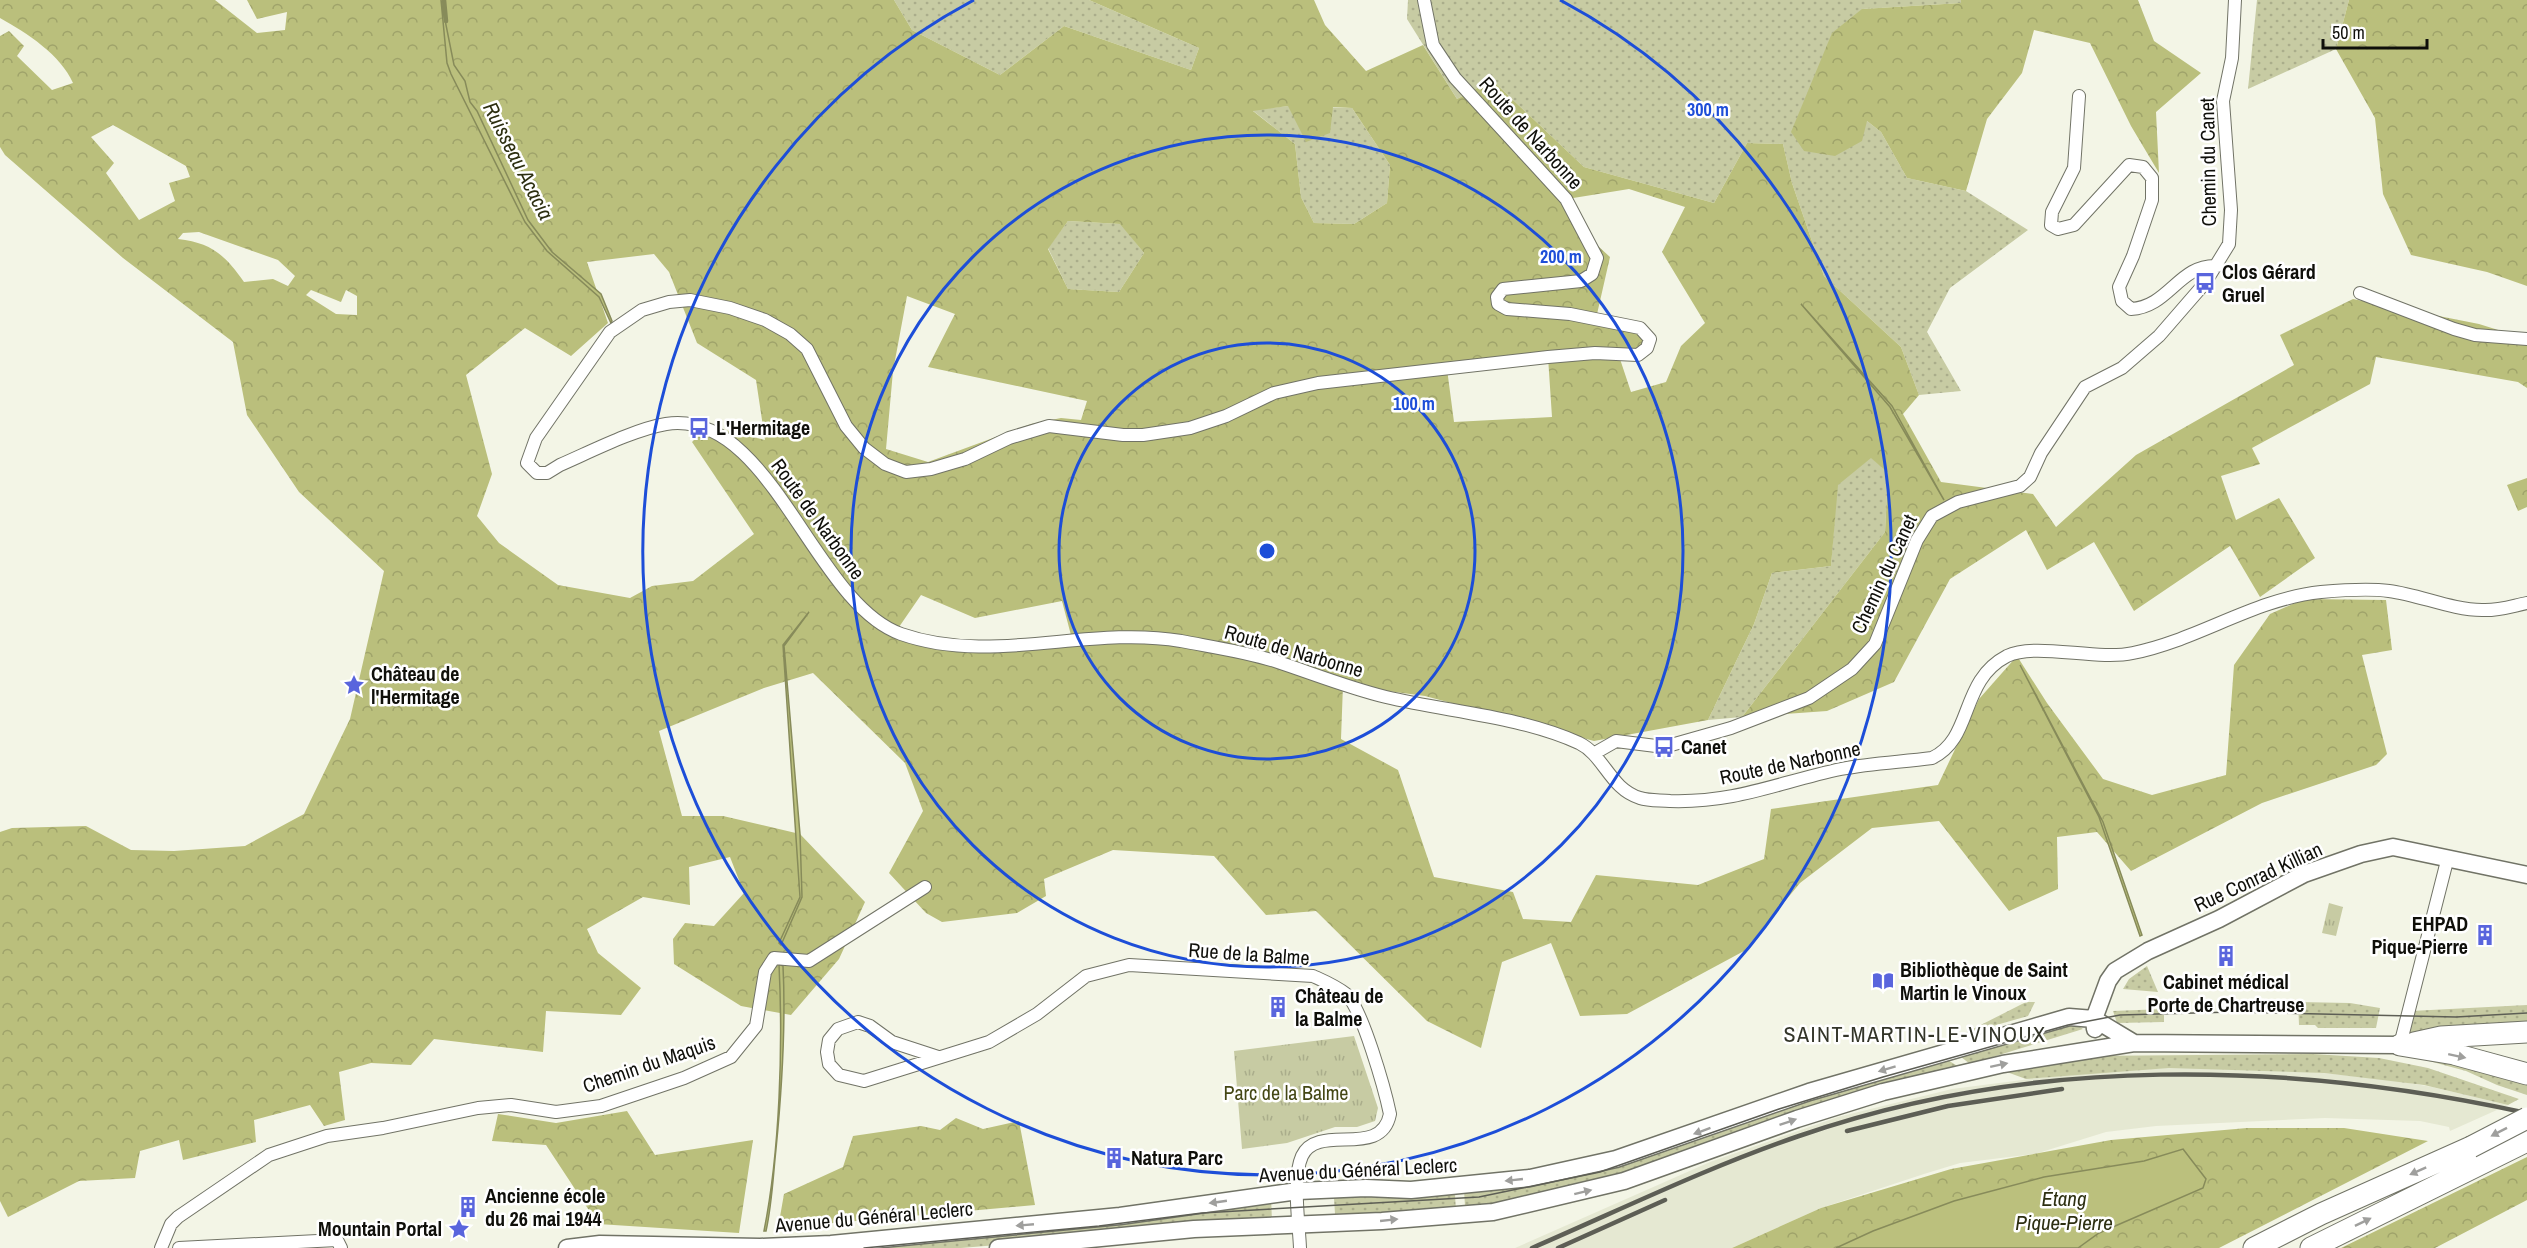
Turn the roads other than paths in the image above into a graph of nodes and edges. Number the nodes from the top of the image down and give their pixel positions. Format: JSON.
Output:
{"nodes":[{"id":1,"x":1424,"y":0,"type":"edge"},
{"id":2,"x":2235,"y":0,"type":"edge"},
{"id":3,"x":2079,"y":96,"type":"dead end"},
{"id":4,"x":2217,"y":266,"type":"junction"},
{"id":5,"x":2360,"y":292,"type":"dead end"},
{"id":6,"x":2527,"y":339,"type":"edge"},
{"id":7,"x":2527,"y":603,"type":"edge"},
{"id":8,"x":1595,"y":753,"type":"junction"},
{"id":9,"x":2448,"y":857,"type":"junction"},
{"id":10,"x":2527,"y":875,"type":"edge"},
{"id":11,"x":925,"y":887,"type":"dead end"},
{"id":12,"x":2095,"y":1024,"type":"junction"},
{"id":13,"x":2527,"y":1032,"type":"edge"},
{"id":14,"x":2134,"y":1043,"type":"junction"},
{"id":15,"x":2400,"y":1046,"type":"junction"},
{"id":16,"x":2112,"y":1047,"type":"junction"},
{"id":17,"x":938,"y":1057,"type":"junction"},
{"id":18,"x":2025,"y":1060,"type":"junction"},
{"id":19,"x":2527,"y":1074,"type":"edge"},
{"id":20,"x":2527,"y":1118,"type":"edge"},
{"id":21,"x":2521,"y":1144,"type":"edge"},
{"id":22,"x":1298,"y":1191,"type":"junction"},
{"id":23,"x":1299,"y":1225,"type":"junction"},
{"id":24,"x":1127,"y":1241,"type":"edge"},
{"id":25,"x":698,"y":1246,"type":"edge"},
{"id":26,"x":161,"y":1248,"type":"edge"},
{"id":27,"x":179,"y":1248,"type":"edge"},
{"id":28,"x":341,"y":1248,"type":"edge"},
{"id":29,"x":567,"y":1248,"type":"edge"},
{"id":30,"x":998,"y":1248,"type":"edge"},
{"id":31,"x":1300,"y":1248,"type":"edge"},
{"id":32,"x":2254,"y":1248,"type":"edge"},
{"id":33,"x":2311,"y":1248,"type":"edge"}],
"edges":[{"from":1,"to":8,"type":"street","name":"Route de Narbonne"},
{"from":2,"to":4,"type":"street","name":"Chemin du Canet"},
{"from":3,"to":4,"type":"street"},
{"from":4,"to":8,"type":"street","name":"Chemin du Canet"},
{"from":5,"to":6,"type":"street"},
{"from":7,"to":8,"type":"street","name":"Route de Narbonne"},
{"from":9,"to":10,"type":"main road","name":"Rue Conrad Killian"},
{"from":9,"to":12,"type":"main road","name":"Rue Conrad Killian"},
{"from":9,"to":15,"type":"street"},
{"from":11,"to":26,"type":"street","name":"Chemin du Maquis"},
{"from":12,"to":14,"type":"main road"},
{"from":12,"to":16,"type":"main road"},
{"from":12,"to":18,"type":"main road"},
{"from":12,"to":22,"type":"main road","name":"Avenue du Général Leclerc","one_way":true},
{"from":13,"to":15,"type":"highway"},
{"from":14,"to":15,"type":"main road"},
{"from":14,"to":16,"type":"main road"},
{"from":15,"to":19,"type":"highway","one_way":true},
{"from":16,"to":18,"type":"main road"},
{"from":17,"to":17,"type":"street","name":"Rue de la Balme"},
{"from":17,"to":22,"type":"street","name":"Rue de la Balme"},
{"from":23,"to":18,"type":"main road","one_way":true},
{"from":20,"to":32,"type":"highway","one_way":true,"bridge":true},
{"from":33,"to":21,"type":"highway","one_way":true},
{"from":22,"to":23,"type":"street","name":"Rue de la Balme"},
{"from":22,"to":25,"type":"main road","name":"Avenue du Général Leclerc","one_way":true},
{"from":23,"to":24,"type":"main road"},
{"from":23,"to":31,"type":"street","name":"Rue de la Balme"},
{"from":24,"to":30,"type":"main road"},
{"from":25,"to":29,"type":"main road","name":"Avenue du Général Leclerc"},
{"from":27,"to":28,"type":"street"}]}
